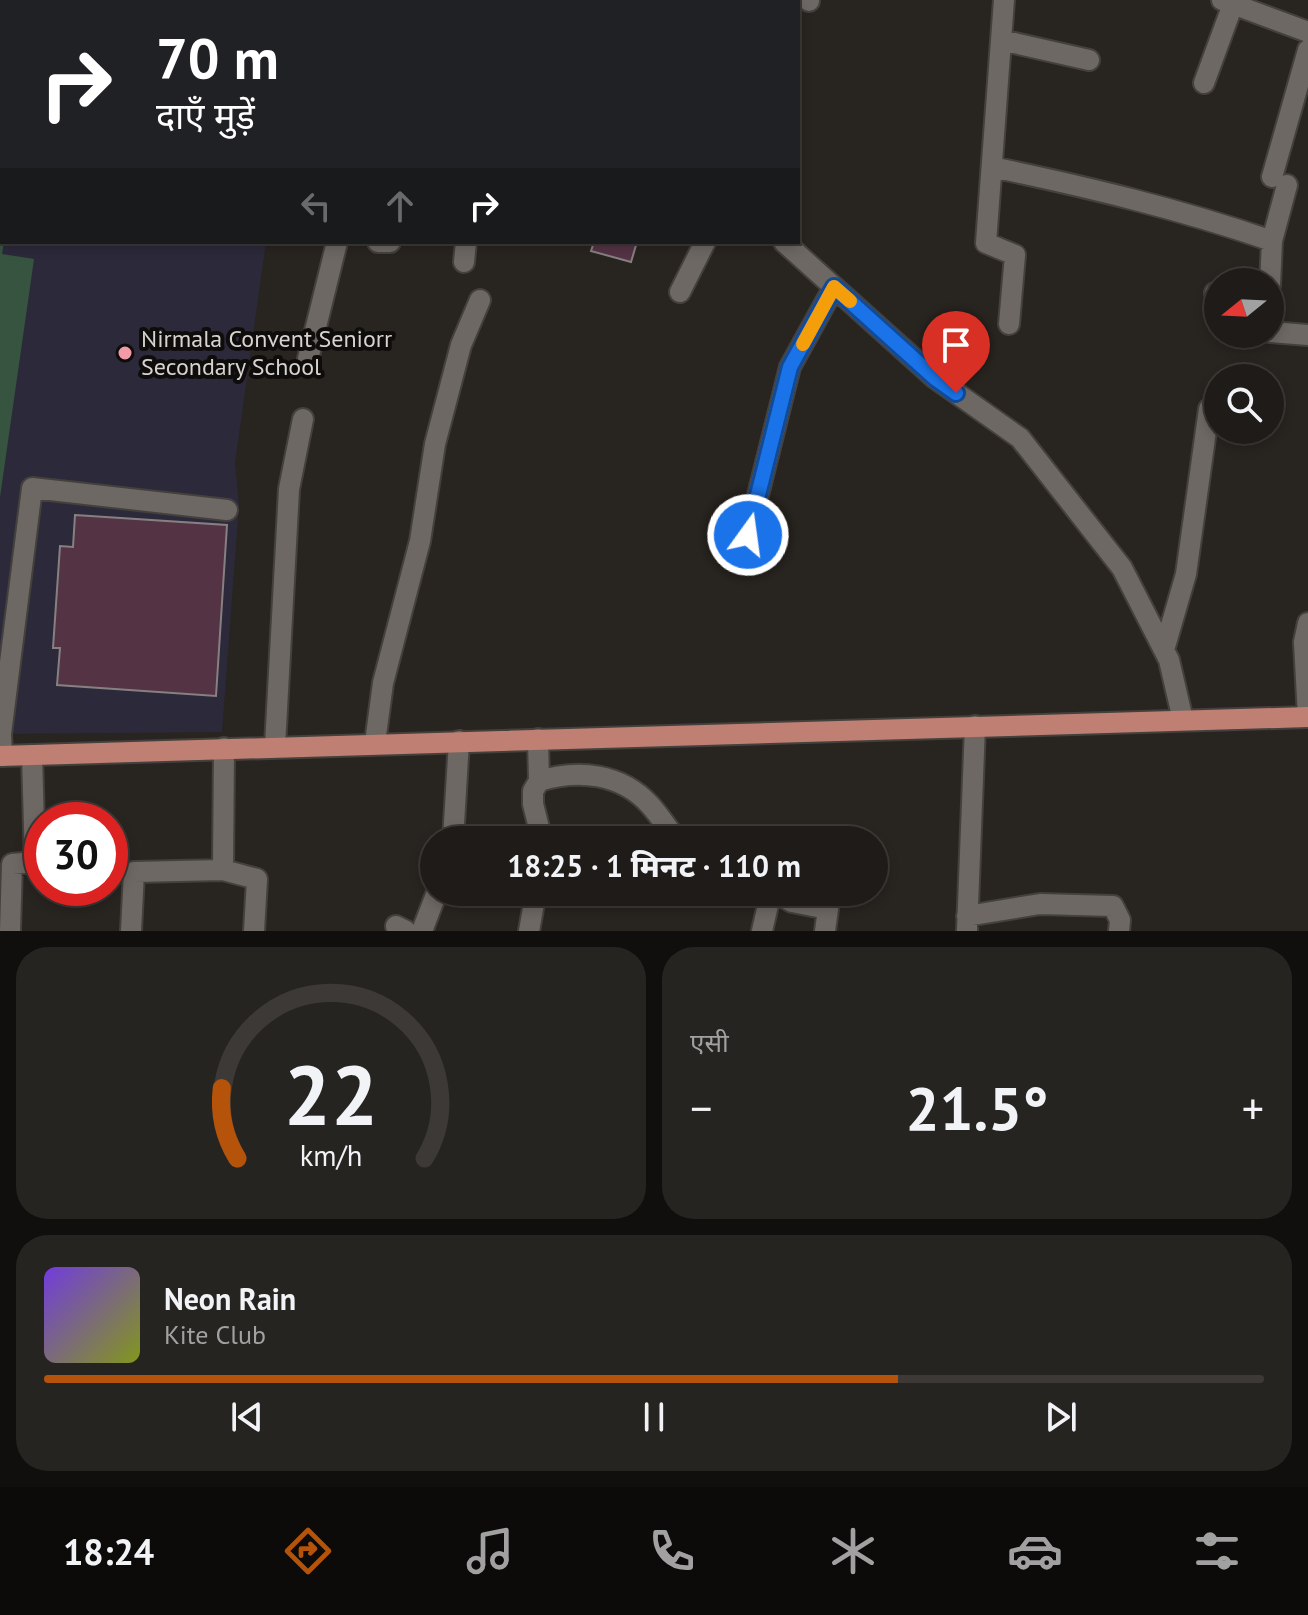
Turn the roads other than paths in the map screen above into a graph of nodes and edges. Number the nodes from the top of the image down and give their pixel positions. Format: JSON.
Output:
{"nodes":[{"id":1,"x":1004,"y":0,"type":"edge"},
{"id":2,"x":1228,"y":2,"type":"edge"},
{"id":3,"x":1308,"y":32,"type":"edge"},
{"id":4,"x":1001,"y":40,"type":"junction"},
{"id":5,"x":1308,"y":50,"type":"edge"},
{"id":6,"x":1089,"y":60,"type":"dead end"},
{"id":7,"x":1204,"y":83,"type":"dead end"},
{"id":8,"x":992,"y":167,"type":"junction"},
{"id":9,"x":1272,"y":241,"type":"junction"},
{"id":10,"x":337,"y":244,"type":"edge"},
{"id":11,"x":704,"y":244,"type":"edge"},
{"id":12,"x":786,"y":244,"type":"edge"},
{"id":13,"x":1271,"y":268,"type":"edge"},
{"id":14,"x":834,"y":287,"type":"junction"},
{"id":15,"x":680,"y":292,"type":"dead end"},
{"id":16,"x":480,"y":300,"type":"dead end"},
{"id":17,"x":1009,"y":324,"type":"dead end"},
{"id":18,"x":1284,"y":333,"type":"edge"},
{"id":19,"x":1308,"y":335,"type":"edge"},
{"id":20,"x":308,"y":359,"type":"dead end"},
{"id":21,"x":303,"y":419,"type":"dead end"},
{"id":22,"x":1204,"y":444,"type":"edge"},
{"id":23,"x":227,"y":510,"type":"dead end"},
{"id":24,"x":741,"y":563,"type":"dead end"},
{"id":25,"x":0,"y":565,"type":"edge"},
{"id":26,"x":22,"y":567,"type":"junction"},
{"id":27,"x":8,"y":619,"type":"edge"},
{"id":28,"x":1308,"y":623,"type":"edge"},
{"id":29,"x":1164,"y":650,"type":"junction"},
{"id":30,"x":1308,"y":717,"type":"edge"},
{"id":31,"x":1183,"y":720,"type":"junction"},
{"id":32,"x":975,"y":726,"type":"junction"},
{"id":33,"x":538,"y":739,"type":"junction"},
{"id":34,"x":459,"y":741,"type":"junction"},
{"id":35,"x":375,"y":743,"type":"junction"},
{"id":36,"x":275,"y":746,"type":"junction"},
{"id":37,"x":224,"y":748,"type":"junction"},
{"id":38,"x":32,"y":755,"type":"junction"},
{"id":39,"x":1,"y":756,"type":"edge"},
{"id":40,"x":539,"y":781,"type":"junction"},
{"id":41,"x":454,"y":826,"type":"edge"},
{"id":42,"x":540,"y":826,"type":"edge"},
{"id":43,"x":666,"y":826,"type":"edge"},
{"id":44,"x":223,"y":870,"type":"junction"},
{"id":45,"x":432,"y":906,"type":"edge"},
{"id":46,"x":533,"y":906,"type":"edge"},
{"id":47,"x":769,"y":906,"type":"edge"},
{"id":48,"x":813,"y":906,"type":"edge"},
{"id":49,"x":967,"y":923,"type":"edge"},
{"id":50,"x":10,"y":931,"type":"edge"},
{"id":51,"x":131,"y":931,"type":"edge"},
{"id":52,"x":254,"y":931,"type":"edge"},
{"id":53,"x":422,"y":931,"type":"edge"},
{"id":54,"x":529,"y":931,"type":"edge"},
{"id":55,"x":762,"y":931,"type":"edge"},
{"id":56,"x":825,"y":931,"type":"edge"},
{"id":57,"x":1119,"y":931,"type":"edge"}],
"edges":[{"from":1,"to":4,"type":"street"},
{"from":2,"to":3,"type":"street"},
{"from":2,"to":7,"type":"street"},
{"from":4,"to":6,"type":"street"},
{"from":4,"to":8,"type":"street"},
{"from":5,"to":9,"type":"street"},
{"from":8,"to":9,"type":"street"},
{"from":8,"to":17,"type":"street"},
{"from":9,"to":13,"type":"street"},
{"from":10,"to":20,"type":"street"},
{"from":11,"to":15,"type":"street"},
{"from":12,"to":14,"type":"street"},
{"from":14,"to":24,"type":"street"},
{"from":14,"to":29,"type":"street"},
{"from":16,"to":35,"type":"street"},
{"from":18,"to":19,"type":"street"},
{"from":21,"to":36,"type":"street"},
{"from":22,"to":29,"type":"street"},
{"from":23,"to":26,"type":"street"},
{"from":25,"to":26,"type":"street"},
{"from":26,"to":27,"type":"street"},
{"from":27,"to":39,"type":"street"},
{"from":28,"to":30,"type":"street"},
{"from":29,"to":31,"type":"street"},
{"from":30,"to":31,"type":"main road"},
{"from":31,"to":32,"type":"main road"},
{"from":32,"to":33,"type":"main road"},
{"from":32,"to":49,"type":"street"},
{"from":33,"to":34,"type":"main road"},
{"from":33,"to":40,"type":"street"},
{"from":34,"to":35,"type":"main road"},
{"from":34,"to":41,"type":"street"},
{"from":35,"to":36,"type":"main road"},
{"from":36,"to":37,"type":"main road"},
{"from":37,"to":38,"type":"main road"},
{"from":37,"to":44,"type":"street"},
{"from":38,"to":39,"type":"main road"},
{"from":38,"to":50,"type":"street"},
{"from":40,"to":42,"type":"street"},
{"from":40,"to":43,"type":"street"},
{"from":44,"to":51,"type":"street"},
{"from":44,"to":52,"type":"street"},
{"from":45,"to":53,"type":"street"},
{"from":46,"to":54,"type":"street"},
{"from":47,"to":55,"type":"street"},
{"from":48,"to":56,"type":"street"},
{"from":49,"to":57,"type":"street"}]}
